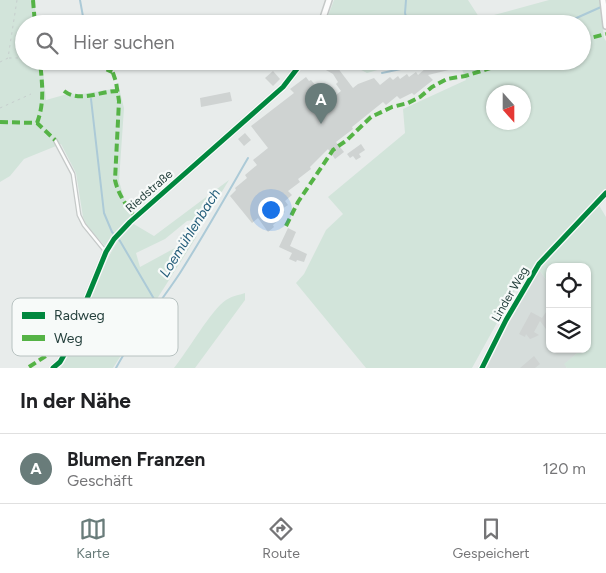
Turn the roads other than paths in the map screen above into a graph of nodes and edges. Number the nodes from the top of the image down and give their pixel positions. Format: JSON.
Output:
{"nodes":[{"id":1,"x":330,"y":0,"type":"edge"},
{"id":2,"x":603,"y":0,"type":"edge"},
{"id":3,"x":324,"y":15,"type":"edge"},
{"id":4,"x":606,"y":26,"type":"edge"},
{"id":5,"x":296,"y":70,"type":"edge"},
{"id":6,"x":55,"y":140,"type":"dead end"},
{"id":7,"x":606,"y":192,"type":"edge"},
{"id":8,"x":106,"y":252,"type":"junction"},
{"id":9,"x":88,"y":298,"type":"edge"},
{"id":10,"x":63,"y":356,"type":"edge"},
{"id":11,"x":53,"y":368,"type":"edge"},
{"id":12,"x":482,"y":368,"type":"edge"}],
"edges":[{"from":1,"to":3,"type":"street"},
{"from":2,"to":4,"type":"street"},
{"from":5,"to":8,"type":"street","name":"Riedstraße"},
{"from":6,"to":8,"type":"lane"},
{"from":7,"to":12,"type":"street","name":"Linder Weg"},
{"from":8,"to":9,"type":"street","name":"Riedstraße"},
{"from":10,"to":11,"type":"street","name":"Riedstraße"}]}
